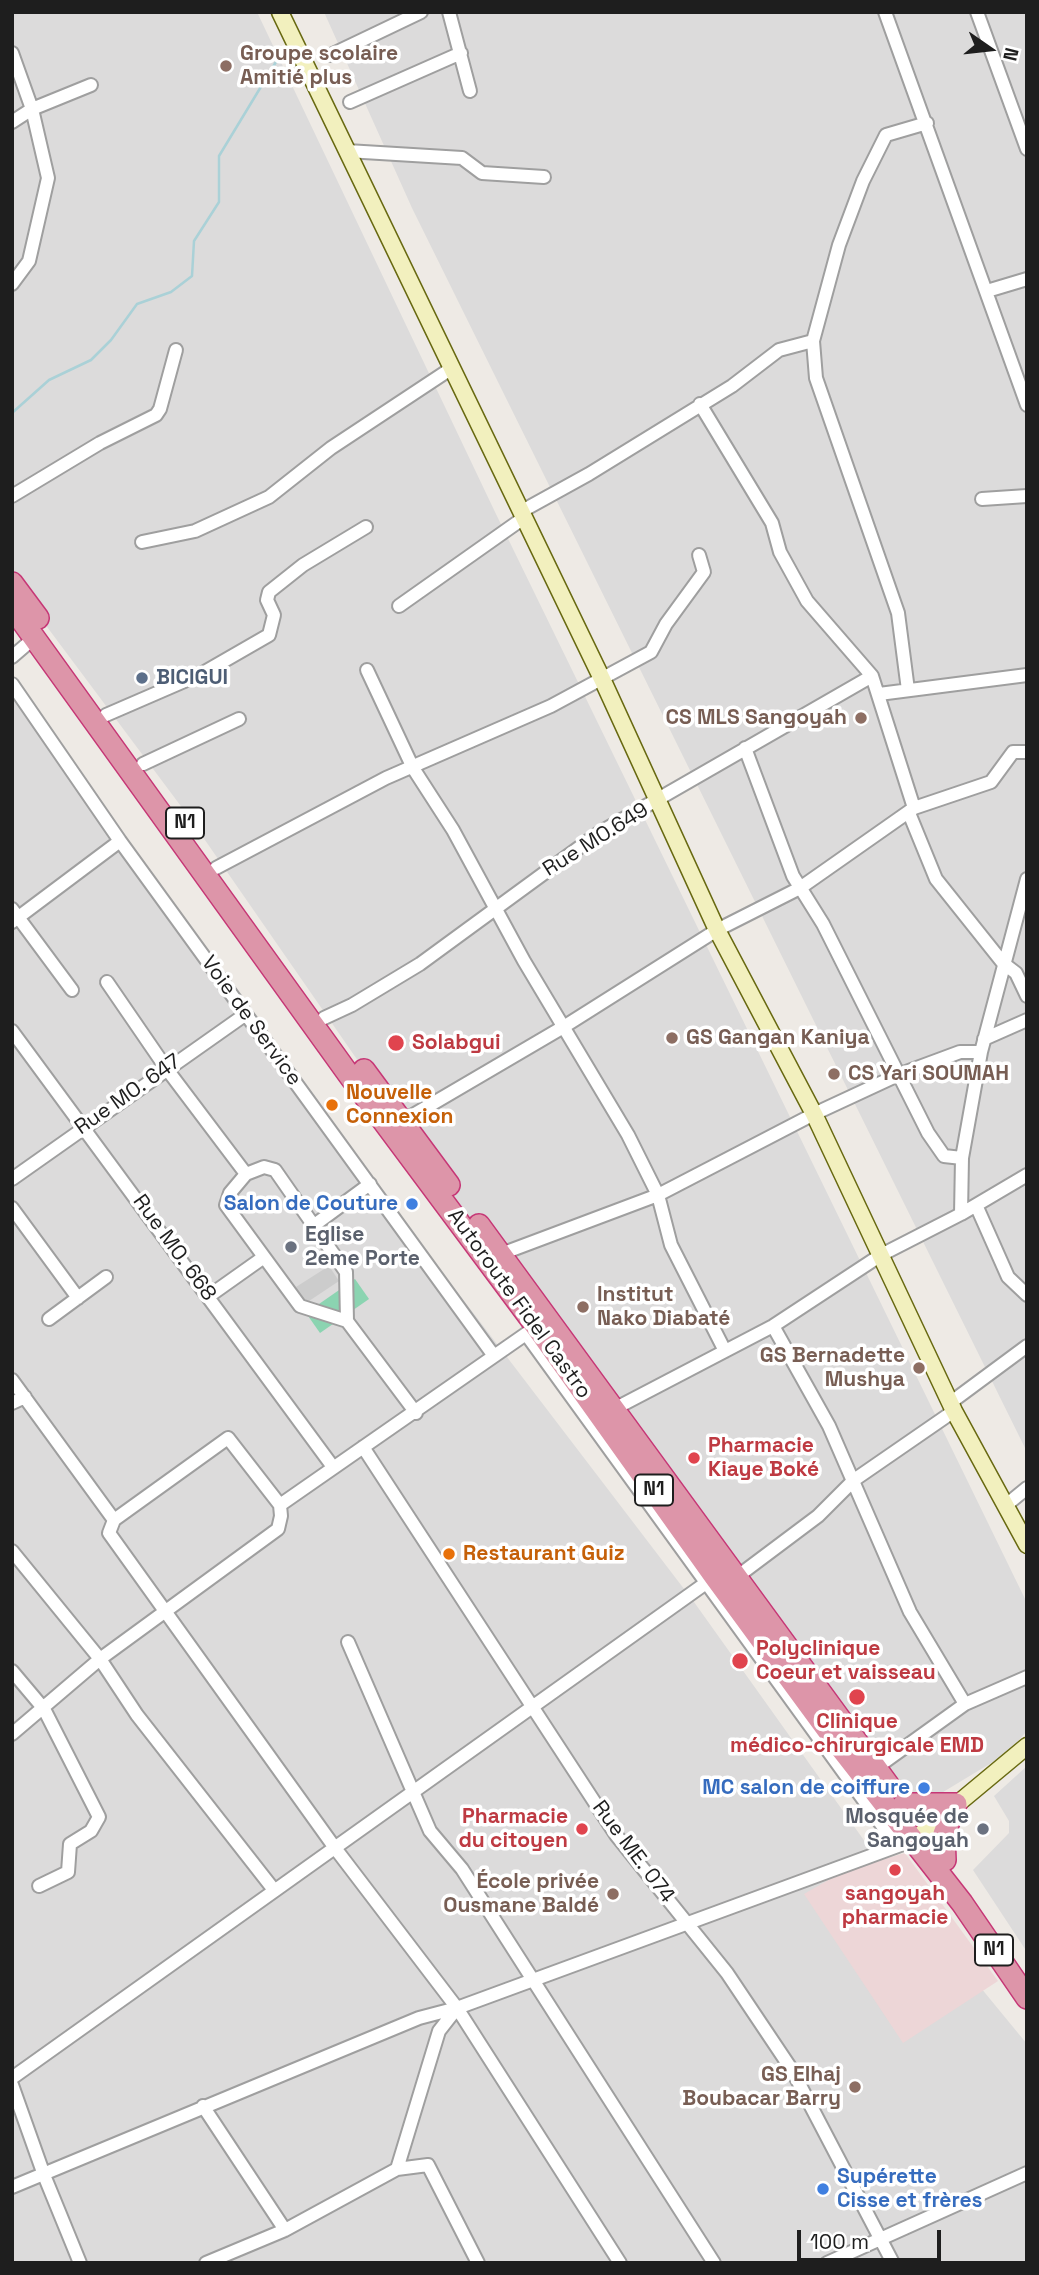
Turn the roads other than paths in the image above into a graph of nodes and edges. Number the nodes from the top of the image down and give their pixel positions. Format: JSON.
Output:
{"nodes":[{"id":1,"x":280,"y":12,"type":"edge"},
{"id":2,"x":421,"y":12,"type":"edge"},
{"id":3,"x":449,"y":12,"type":"edge"},
{"id":4,"x":885,"y":12,"type":"edge"},
{"id":5,"x":976,"y":12,"type":"edge"},
{"id":6,"x":12,"y":53,"type":"edge"},
{"id":7,"x":461,"y":53,"type":"junction"},
{"id":8,"x":331,"y":55,"type":"dead end"},
{"id":9,"x":91,"y":85,"type":"dead end"},
{"id":10,"x":470,"y":91,"type":"dead end"},
{"id":11,"x":350,"y":102,"type":"dead end"},
{"id":12,"x":32,"y":109,"type":"junction"},
{"id":13,"x":12,"y":122,"type":"edge"},
{"id":14,"x":927,"y":123,"type":"junction"},
{"id":15,"x":1027,"y":149,"type":"edge"},
{"id":16,"x":347,"y":151,"type":"junction"},
{"id":17,"x":544,"y":177,"type":"dead end"},
{"id":18,"x":1027,"y":279,"type":"edge"},
{"id":19,"x":12,"y":284,"type":"edge"},
{"id":20,"x":987,"y":291,"type":"junction"},
{"id":21,"x":813,"y":341,"type":"junction"},
{"id":22,"x":176,"y":350,"type":"dead end"},
{"id":23,"x":452,"y":368,"type":"junction"},
{"id":24,"x":700,"y":404,"type":"junction"},
{"id":25,"x":1027,"y":405,"type":"edge"},
{"id":26,"x":12,"y":496,"type":"edge"},
{"id":27,"x":1027,"y":496,"type":"edge"},
{"id":28,"x":982,"y":499,"type":"dead end"},
{"id":29,"x":523,"y":514,"type":"junction"},
{"id":30,"x":366,"y":527,"type":"dead end"},
{"id":31,"x":142,"y":542,"type":"dead end"},
{"id":32,"x":699,"y":555,"type":"dead end"},
{"id":33,"x":12,"y":583,"type":"edge"},
{"id":34,"x":399,"y":606,"type":"dead end"},
{"id":35,"x":12,"y":607,"type":"edge"},
{"id":36,"x":34,"y":638,"type":"junction"},
{"id":37,"x":12,"y":657,"type":"edge"},
{"id":38,"x":367,"y":670,"type":"dead end"},
{"id":39,"x":1027,"y":675,"type":"edge"},
{"id":40,"x":873,"y":678,"type":"junction"},
{"id":41,"x":603,"y":681,"type":"junction"},
{"id":42,"x":12,"y":684,"type":"edge"},
{"id":43,"x":908,"y":690,"type":"junction"},
{"id":44,"x":880,"y":694,"type":"junction"},
{"id":45,"x":106,"y":715,"type":"junction"},
{"id":46,"x":239,"y":719,"type":"dead end"},
{"id":47,"x":744,"y":748,"type":"junction"},
{"id":48,"x":1027,"y":752,"type":"edge"},
{"id":49,"x":143,"y":764,"type":"junction"},
{"id":50,"x":413,"y":768,"type":"junction"},
{"id":51,"x":659,"y":800,"type":"junction"},
{"id":52,"x":911,"y":811,"type":"junction"},
{"id":53,"x":120,"y":841,"type":"junction"},
{"id":54,"x":216,"y":868,"type":"junction"},
{"id":55,"x":1027,"y":879,"type":"edge"},
{"id":56,"x":800,"y":888,"type":"junction"},
{"id":57,"x":496,"y":909,"type":"junction"},
{"id":58,"x":14,"y":916,"type":"edge"},
{"id":59,"x":717,"y":930,"type":"junction"},
{"id":60,"x":1003,"y":963,"type":"junction"},
{"id":61,"x":107,"y":982,"type":"dead end"},
{"id":62,"x":72,"y":990,"type":"dead end"},
{"id":63,"x":1027,"y":996,"type":"edge"},
{"id":64,"x":246,"y":1014,"type":"junction"},
{"id":65,"x":324,"y":1018,"type":"junction"},
{"id":66,"x":1027,"y":1020,"type":"edge"},
{"id":67,"x":565,"y":1026,"type":"junction"},
{"id":68,"x":12,"y":1031,"type":"edge"},
{"id":69,"x":982,"y":1045,"type":"junction"},
{"id":70,"x":166,"y":1068,"type":"junction"},
{"id":71,"x":898,"y":1074,"type":"junction"},
{"id":72,"x":814,"y":1114,"type":"junction"},
{"id":73,"x":403,"y":1121,"type":"junction"},
{"id":74,"x":85,"y":1126,"type":"junction"},
{"id":75,"x":962,"y":1158,"type":"junction"},
{"id":76,"x":246,"y":1174,"type":"junction"},
{"id":77,"x":1027,"y":1175,"type":"edge"},
{"id":78,"x":12,"y":1179,"type":"edge"},
{"id":79,"x":370,"y":1184,"type":"junction"},
{"id":80,"x":658,"y":1195,"type":"junction"},
{"id":81,"x":976,"y":1205,"type":"junction"},
{"id":82,"x":12,"y":1208,"type":"edge"},
{"id":83,"x":961,"y":1214,"type":"junction"},
{"id":84,"x":313,"y":1226,"type":"junction"},
{"id":85,"x":501,"y":1254,"type":"junction"},
{"id":86,"x":881,"y":1255,"type":"junction"},
{"id":87,"x":264,"y":1257,"type":"junction"},
{"id":88,"x":106,"y":1278,"type":"dead end"},
{"id":89,"x":1027,"y":1295,"type":"edge"},
{"id":90,"x":209,"y":1296,"type":"junction"},
{"id":91,"x":78,"y":1298,"type":"junction"},
{"id":92,"x":49,"y":1319,"type":"dead end"},
{"id":93,"x":348,"y":1321,"type":"junction"},
{"id":94,"x":773,"y":1326,"type":"junction"},
{"id":95,"x":531,"y":1330,"type":"junction"},
{"id":96,"x":1027,"y":1346,"type":"edge"},
{"id":97,"x":725,"y":1351,"type":"junction"},
{"id":98,"x":494,"y":1356,"type":"junction"},
{"id":99,"x":12,"y":1380,"type":"edge"},
{"id":100,"x":25,"y":1397,"type":"junction"},
{"id":101,"x":12,"y":1404,"type":"edge"},
{"id":102,"x":952,"y":1407,"type":"junction"},
{"id":103,"x":616,"y":1408,"type":"junction"},
{"id":104,"x":416,"y":1413,"type":"junction"},
{"id":105,"x":363,"y":1447,"type":"junction"},
{"id":106,"x":334,"y":1467,"type":"junction"},
{"id":107,"x":854,"y":1480,"type":"junction"},
{"id":108,"x":1027,"y":1488,"type":"edge"},
{"id":109,"x":280,"y":1505,"type":"junction"},
{"id":110,"x":1005,"y":1506,"type":"junction"},
{"id":111,"x":114,"y":1520,"type":"junction"},
{"id":112,"x":669,"y":1522,"type":"junction"},
{"id":113,"x":1027,"y":1545,"type":"edge"},
{"id":114,"x":12,"y":1551,"type":"edge"},
{"id":115,"x":738,"y":1576,"type":"junction"},
{"id":116,"x":706,"y":1583,"type":"junction"},
{"id":117,"x":167,"y":1611,"type":"junction"},
{"id":118,"x":348,"y":1642,"type":"dead end"},
{"id":119,"x":100,"y":1659,"type":"junction"},
{"id":120,"x":12,"y":1671,"type":"edge"},
{"id":121,"x":1027,"y":1677,"type":"edge"},
{"id":122,"x":787,"y":1685,"type":"junction"},
{"id":123,"x":965,"y":1704,"type":"junction"},
{"id":124,"x":532,"y":1705,"type":"junction"},
{"id":125,"x":44,"y":1709,"type":"junction"},
{"id":126,"x":12,"y":1734,"type":"edge"},
{"id":127,"x":1027,"y":1746,"type":"edge"},
{"id":128,"x":876,"y":1768,"type":"junction"},
{"id":129,"x":413,"y":1790,"type":"junction"},
{"id":130,"x":904,"y":1804,"type":"junction"},
{"id":131,"x":956,"y":1804,"type":"junction"},
{"id":132,"x":912,"y":1839,"type":"junction"},
{"id":133,"x":335,"y":1848,"type":"junction"},
{"id":134,"x":945,"y":1860,"type":"junction"},
{"id":135,"x":38,"y":1886,"type":"dead end"},
{"id":136,"x":274,"y":1890,"type":"junction"},
{"id":137,"x":687,"y":1922,"type":"junction"},
{"id":138,"x":1027,"y":1974,"type":"edge"},
{"id":139,"x":530,"y":1979,"type":"junction"},
{"id":140,"x":1027,"y":1998,"type":"edge"},
{"id":141,"x":457,"y":2008,"type":"junction"},
{"id":142,"x":12,"y":2078,"type":"edge"},
{"id":143,"x":12,"y":2085,"type":"edge"},
{"id":144,"x":203,"y":2106,"type":"junction"},
{"id":145,"x":16,"y":2114,"type":"edge"},
{"id":146,"x":397,"y":2169,"type":"junction"},
{"id":147,"x":1027,"y":2173,"type":"edge"},
{"id":148,"x":44,"y":2175,"type":"junction"},
{"id":149,"x":12,"y":2187,"type":"edge"},
{"id":150,"x":285,"y":2230,"type":"junction"},
{"id":151,"x":880,"y":2239,"type":"junction"},
{"id":152,"x":80,"y":2263,"type":"edge"},
{"id":153,"x":206,"y":2263,"type":"edge"},
{"id":154,"x":478,"y":2263,"type":"edge"},
{"id":155,"x":620,"y":2263,"type":"edge"},
{"id":156,"x":714,"y":2263,"type":"edge"},
{"id":157,"x":827,"y":2263,"type":"edge"},
{"id":158,"x":892,"y":2263,"type":"edge"}],
"edges":[{"from":1,"to":16,"type":"street"},
{"from":2,"to":8,"type":"street"},
{"from":3,"to":7,"type":"street"},
{"from":4,"to":14,"type":"street"},
{"from":5,"to":15,"type":"street"},
{"from":6,"to":12,"type":"street"},
{"from":7,"to":10,"type":"street"},
{"from":7,"to":11,"type":"street"},
{"from":9,"to":12,"type":"street"},
{"from":12,"to":13,"type":"street"},
{"from":12,"to":19,"type":"street"},
{"from":14,"to":20,"type":"street"},
{"from":14,"to":21,"type":"street"},
{"from":16,"to":17,"type":"street"},
{"from":16,"to":23,"type":"street"},
{"from":18,"to":20,"type":"street"},
{"from":20,"to":25,"type":"street"},
{"from":21,"to":24,"type":"street"},
{"from":21,"to":43,"type":"street"},
{"from":22,"to":26,"type":"street"},
{"from":23,"to":29,"type":"street"},
{"from":23,"to":31,"type":"street"},
{"from":24,"to":29,"type":"street"},
{"from":24,"to":40,"type":"street"},
{"from":27,"to":28,"type":"street"},
{"from":29,"to":34,"type":"street"},
{"from":29,"to":41,"type":"street"},
{"from":30,"to":45,"type":"street"},
{"from":32,"to":41,"type":"street"},
{"from":33,"to":45,"type":"highway","name":"Autoroute Fidel Castro","number":"N1"},
{"from":35,"to":36,"type":"highway","name":"Autoroute Fidel Castro","number":"N1"},
{"from":36,"to":37,"type":"street"},
{"from":36,"to":95,"type":"highway","name":"Autoroute Fidel Castro","number":"N1"},
{"from":38,"to":50,"type":"street"},
{"from":39,"to":43,"type":"street"},
{"from":40,"to":44,"type":"street"},
{"from":40,"to":47,"type":"street","name":"Rue MO.649"},
{"from":41,"to":50,"type":"street"},
{"from":41,"to":51,"type":"street"},
{"from":42,"to":53,"type":"street","name":"Voie de Service"},
{"from":43,"to":44,"type":"street"},
{"from":44,"to":52,"type":"street"},
{"from":45,"to":49,"type":"highway","name":"Autoroute Fidel Castro","number":"N1"},
{"from":46,"to":49,"type":"street"},
{"from":47,"to":51,"type":"street","name":"Rue MO.649"},
{"from":47,"to":56,"type":"street"},
{"from":48,"to":52,"type":"street"},
{"from":49,"to":54,"type":"highway","name":"Autoroute Fidel Castro","number":"N1"},
{"from":50,"to":54,"type":"street"},
{"from":50,"to":57,"type":"street"},
{"from":51,"to":57,"type":"street","name":"Rue MO.649"},
{"from":51,"to":59,"type":"street"},
{"from":52,"to":56,"type":"street"},
{"from":52,"to":60,"type":"street"},
{"from":53,"to":58,"type":"street"},
{"from":53,"to":64,"type":"street","name":"Voie de Service"},
{"from":54,"to":65,"type":"highway","name":"Autoroute Fidel Castro","number":"N1"},
{"from":55,"to":60,"type":"street"},
{"from":56,"to":59,"type":"street"},
{"from":56,"to":71,"type":"street"},
{"from":57,"to":65,"type":"street","name":"Rue MO.649"},
{"from":57,"to":67,"type":"street"},
{"from":58,"to":62,"type":"street"},
{"from":59,"to":67,"type":"street"},
{"from":59,"to":72,"type":"street"},
{"from":60,"to":63,"type":"street"},
{"from":60,"to":69,"type":"street"},
{"from":61,"to":70,"type":"street"},
{"from":64,"to":70,"type":"street","name":"Rue MO. 647"},
{"from":64,"to":79,"type":"street","name":"Voie de Service"},
{"from":65,"to":73,"type":"highway","name":"Autoroute Fidel Castro","number":"N1"},
{"from":66,"to":69,"type":"street"},
{"from":67,"to":73,"type":"street"},
{"from":67,"to":80,"type":"street"},
{"from":68,"to":74,"type":"street","name":"Rue MO. 668"},
{"from":69,"to":71,"type":"street"},
{"from":69,"to":75,"type":"street"},
{"from":70,"to":74,"type":"street","name":"Rue MO. 647"},
{"from":70,"to":76,"type":"street"},
{"from":71,"to":72,"type":"street"},
{"from":71,"to":75,"type":"street"},
{"from":72,"to":80,"type":"street"},
{"from":72,"to":86,"type":"street"},
{"from":73,"to":85,"type":"highway","name":"Autoroute Fidel Castro","number":"N1"},
{"from":74,"to":78,"type":"street","name":"Rue MO. 647"},
{"from":74,"to":90,"type":"street","name":"Rue MO. 668"},
{"from":75,"to":83,"type":"street"},
{"from":76,"to":84,"type":"street"},
{"from":76,"to":87,"type":"street"},
{"from":77,"to":81,"type":"street"},
{"from":79,"to":84,"type":"street"},
{"from":79,"to":98,"type":"street","name":"Voie de Service"},
{"from":80,"to":85,"type":"street"},
{"from":80,"to":97,"type":"street"},
{"from":81,"to":83,"type":"street"},
{"from":81,"to":89,"type":"street"},
{"from":82,"to":91,"type":"street"},
{"from":83,"to":86,"type":"street"},
{"from":84,"to":93,"type":"street"},
{"from":85,"to":103,"type":"highway","name":"Autoroute Fidel Castro","number":"N1"},
{"from":86,"to":94,"type":"street"},
{"from":86,"to":102,"type":"street"},
{"from":87,"to":90,"type":"street"},
{"from":87,"to":93,"type":"street"},
{"from":88,"to":91,"type":"street"},
{"from":90,"to":106,"type":"street","name":"Rue MO. 668"},
{"from":91,"to":92,"type":"street"},
{"from":93,"to":104,"type":"street"},
{"from":94,"to":97,"type":"street"},
{"from":94,"to":107,"type":"street"},
{"from":95,"to":98,"type":"street"},
{"from":95,"to":112,"type":"highway","name":"Autoroute Fidel Castro","number":"N1"},
{"from":96,"to":102,"type":"street"},
{"from":97,"to":103,"type":"street"},
{"from":98,"to":104,"type":"street"},
{"from":99,"to":100,"type":"street"},
{"from":100,"to":101,"type":"street"},
{"from":100,"to":111,"type":"street"},
{"from":102,"to":107,"type":"street"},
{"from":102,"to":110,"type":"street"},
{"from":103,"to":115,"type":"highway","name":"Autoroute Fidel Castro","number":"N1"},
{"from":104,"to":105,"type":"street"},
{"from":105,"to":106,"type":"street"},
{"from":105,"to":124,"type":"street","name":"Rue ME. 074"},
{"from":106,"to":109,"type":"street"},
{"from":107,"to":115,"type":"street"},
{"from":107,"to":123,"type":"street"},
{"from":108,"to":110,"type":"street"},
{"from":109,"to":111,"type":"street"},
{"from":109,"to":117,"type":"street"},
{"from":110,"to":113,"type":"street"},
{"from":111,"to":117,"type":"street"},
{"from":112,"to":116,"type":"street"},
{"from":112,"to":122,"type":"highway","name":"Autoroute Fidel Castro","number":"N1"},
{"from":114,"to":119,"type":"street"},
{"from":115,"to":128,"type":"highway","name":"Autoroute Fidel Castro","number":"N1"},
{"from":116,"to":122,"type":"street"},
{"from":116,"to":124,"type":"street"},
{"from":117,"to":119,"type":"street"},
{"from":117,"to":133,"type":"street"},
{"from":118,"to":129,"type":"street"},
{"from":119,"to":125,"type":"street"},
{"from":119,"to":136,"type":"street"},
{"from":120,"to":125,"type":"street"},
{"from":121,"to":123,"type":"street"},
{"from":122,"to":132,"type":"highway","name":"Autoroute Fidel Castro","number":"N1"},
{"from":123,"to":128,"type":"street"},
{"from":124,"to":129,"type":"street"},
{"from":124,"to":137,"type":"street","name":"Rue ME. 074"},
{"from":125,"to":126,"type":"street"},
{"from":125,"to":135,"type":"street"},
{"from":127,"to":131,"type":"street"},
{"from":128,"to":130,"type":"highway","name":"Autoroute Fidel Castro","number":"N1"},
{"from":129,"to":133,"type":"street"},
{"from":129,"to":139,"type":"street"},
{"from":130,"to":131,"type":"highway"},
{"from":130,"to":132,"type":"highway","name":"Autoroute Fidel Castro","number":"N1"},
{"from":131,"to":132,"type":"street"},
{"from":131,"to":134,"type":"highway"},
{"from":132,"to":134,"type":"highway","name":"Autoroute Fidel Castro","number":"N1"},
{"from":132,"to":137,"type":"street"},
{"from":132,"to":140,"type":"highway","name":"Autoroute Fidel Castro","number":"N1"},
{"from":133,"to":136,"type":"street"},
{"from":133,"to":141,"type":"street"},
{"from":134,"to":138,"type":"highway","name":"Autoroute Fidel Castro","number":"N1"},
{"from":136,"to":142,"type":"street"},
{"from":137,"to":139,"type":"street"},
{"from":137,"to":151,"type":"street","name":"Rue ME. 074"},
{"from":139,"to":141,"type":"street"},
{"from":139,"to":156,"type":"street"},
{"from":141,"to":144,"type":"street"},
{"from":141,"to":146,"type":"street"},
{"from":141,"to":155,"type":"street"},
{"from":143,"to":145,"type":"street"},
{"from":144,"to":148,"type":"street"},
{"from":144,"to":150,"type":"street"},
{"from":145,"to":148,"type":"street"},
{"from":146,"to":150,"type":"street"},
{"from":146,"to":154,"type":"street"},
{"from":147,"to":151,"type":"street"},
{"from":148,"to":149,"type":"street"},
{"from":148,"to":152,"type":"street"},
{"from":150,"to":153,"type":"street"},
{"from":151,"to":157,"type":"street"},
{"from":151,"to":158,"type":"street","name":"Rue ME. 074"}]}
